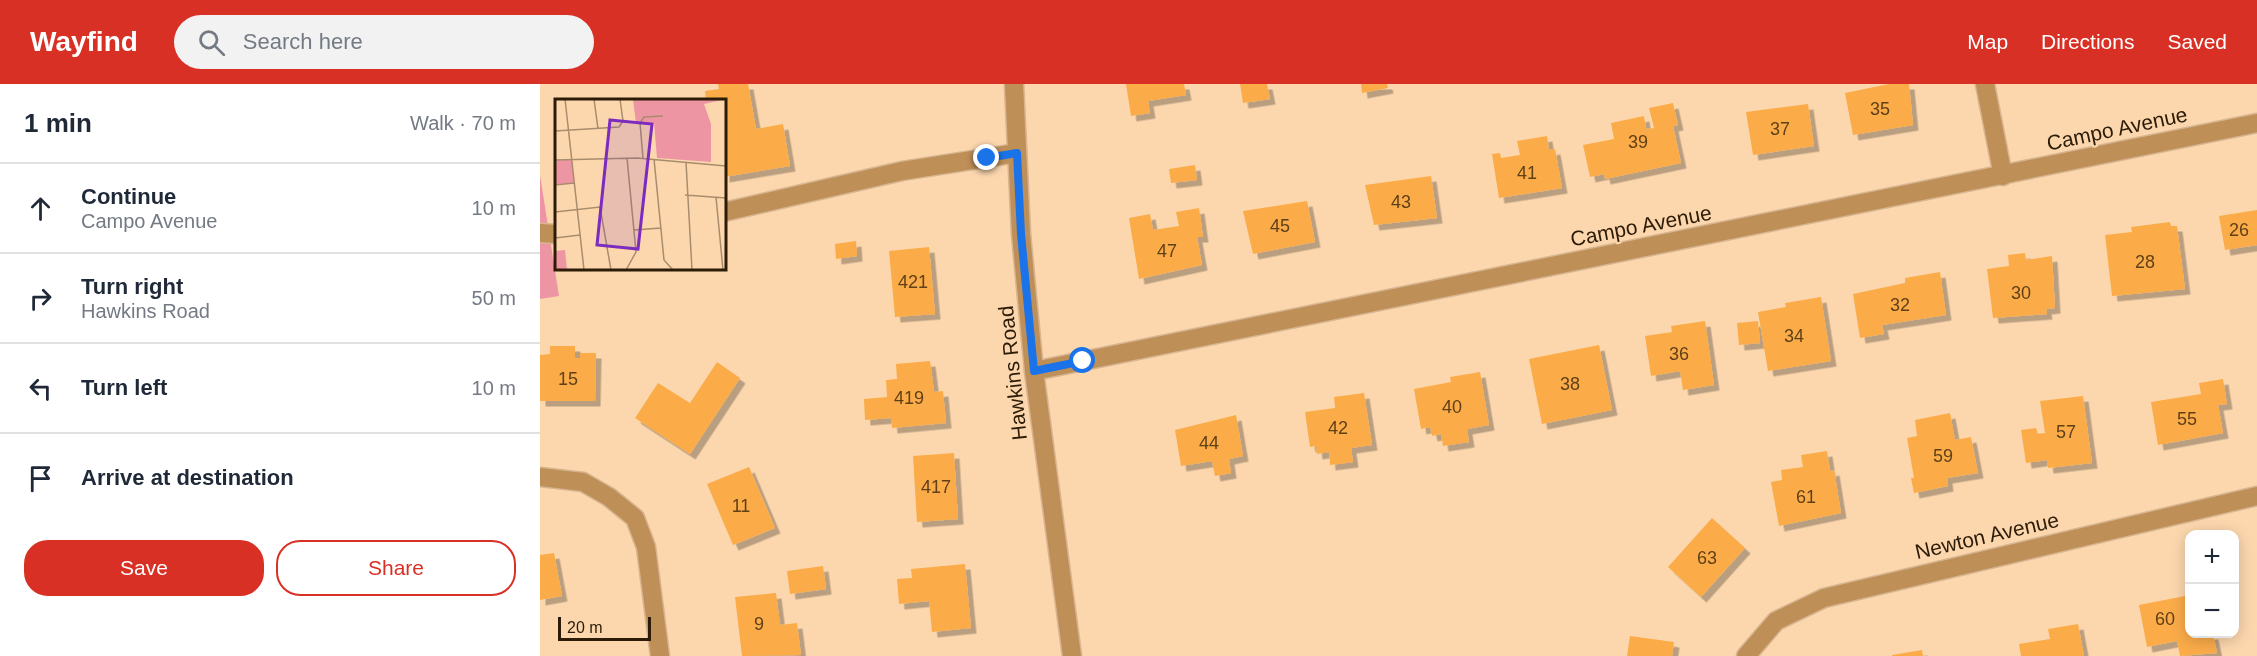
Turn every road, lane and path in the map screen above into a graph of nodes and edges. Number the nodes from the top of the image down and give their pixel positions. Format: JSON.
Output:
{"nodes":[{"id":1,"x":1014,"y":84,"type":"edge"},
{"id":2,"x":1984,"y":84,"type":"edge"},
{"id":3,"x":2257,"y":123,"type":"edge"},
{"id":4,"x":1017,"y":153,"type":"junction"},
{"id":5,"x":2003,"y":176,"type":"junction"},
{"id":6,"x":726,"y":212,"type":"edge"},
{"id":7,"x":540,"y":233,"type":"edge"},
{"id":8,"x":555,"y":234,"type":"edge"},
{"id":9,"x":1034,"y":371,"type":"junction"},
{"id":10,"x":540,"y":477,"type":"edge"},
{"id":11,"x":2257,"y":496,"type":"edge"},
{"id":12,"x":660,"y":656,"type":"edge"},
{"id":13,"x":1072,"y":656,"type":"edge"},
{"id":14,"x":1746,"y":656,"type":"edge"}],
"edges":[{"from":1,"to":4,"type":"street","name":"Hawkins Road"},
{"from":2,"to":5,"type":"street"},
{"from":3,"to":5,"type":"street","name":"Campo Avenue"},
{"from":4,"to":6,"type":"street"},
{"from":4,"to":9,"type":"street","name":"Hawkins Road"},
{"from":5,"to":9,"type":"street","name":"Campo Avenue"},
{"from":7,"to":8,"type":"street"},
{"from":9,"to":13,"type":"street","name":"Hawkins Road"},
{"from":10,"to":12,"type":"street"},
{"from":11,"to":14,"type":"street","name":"Newton Avenue"}]}
